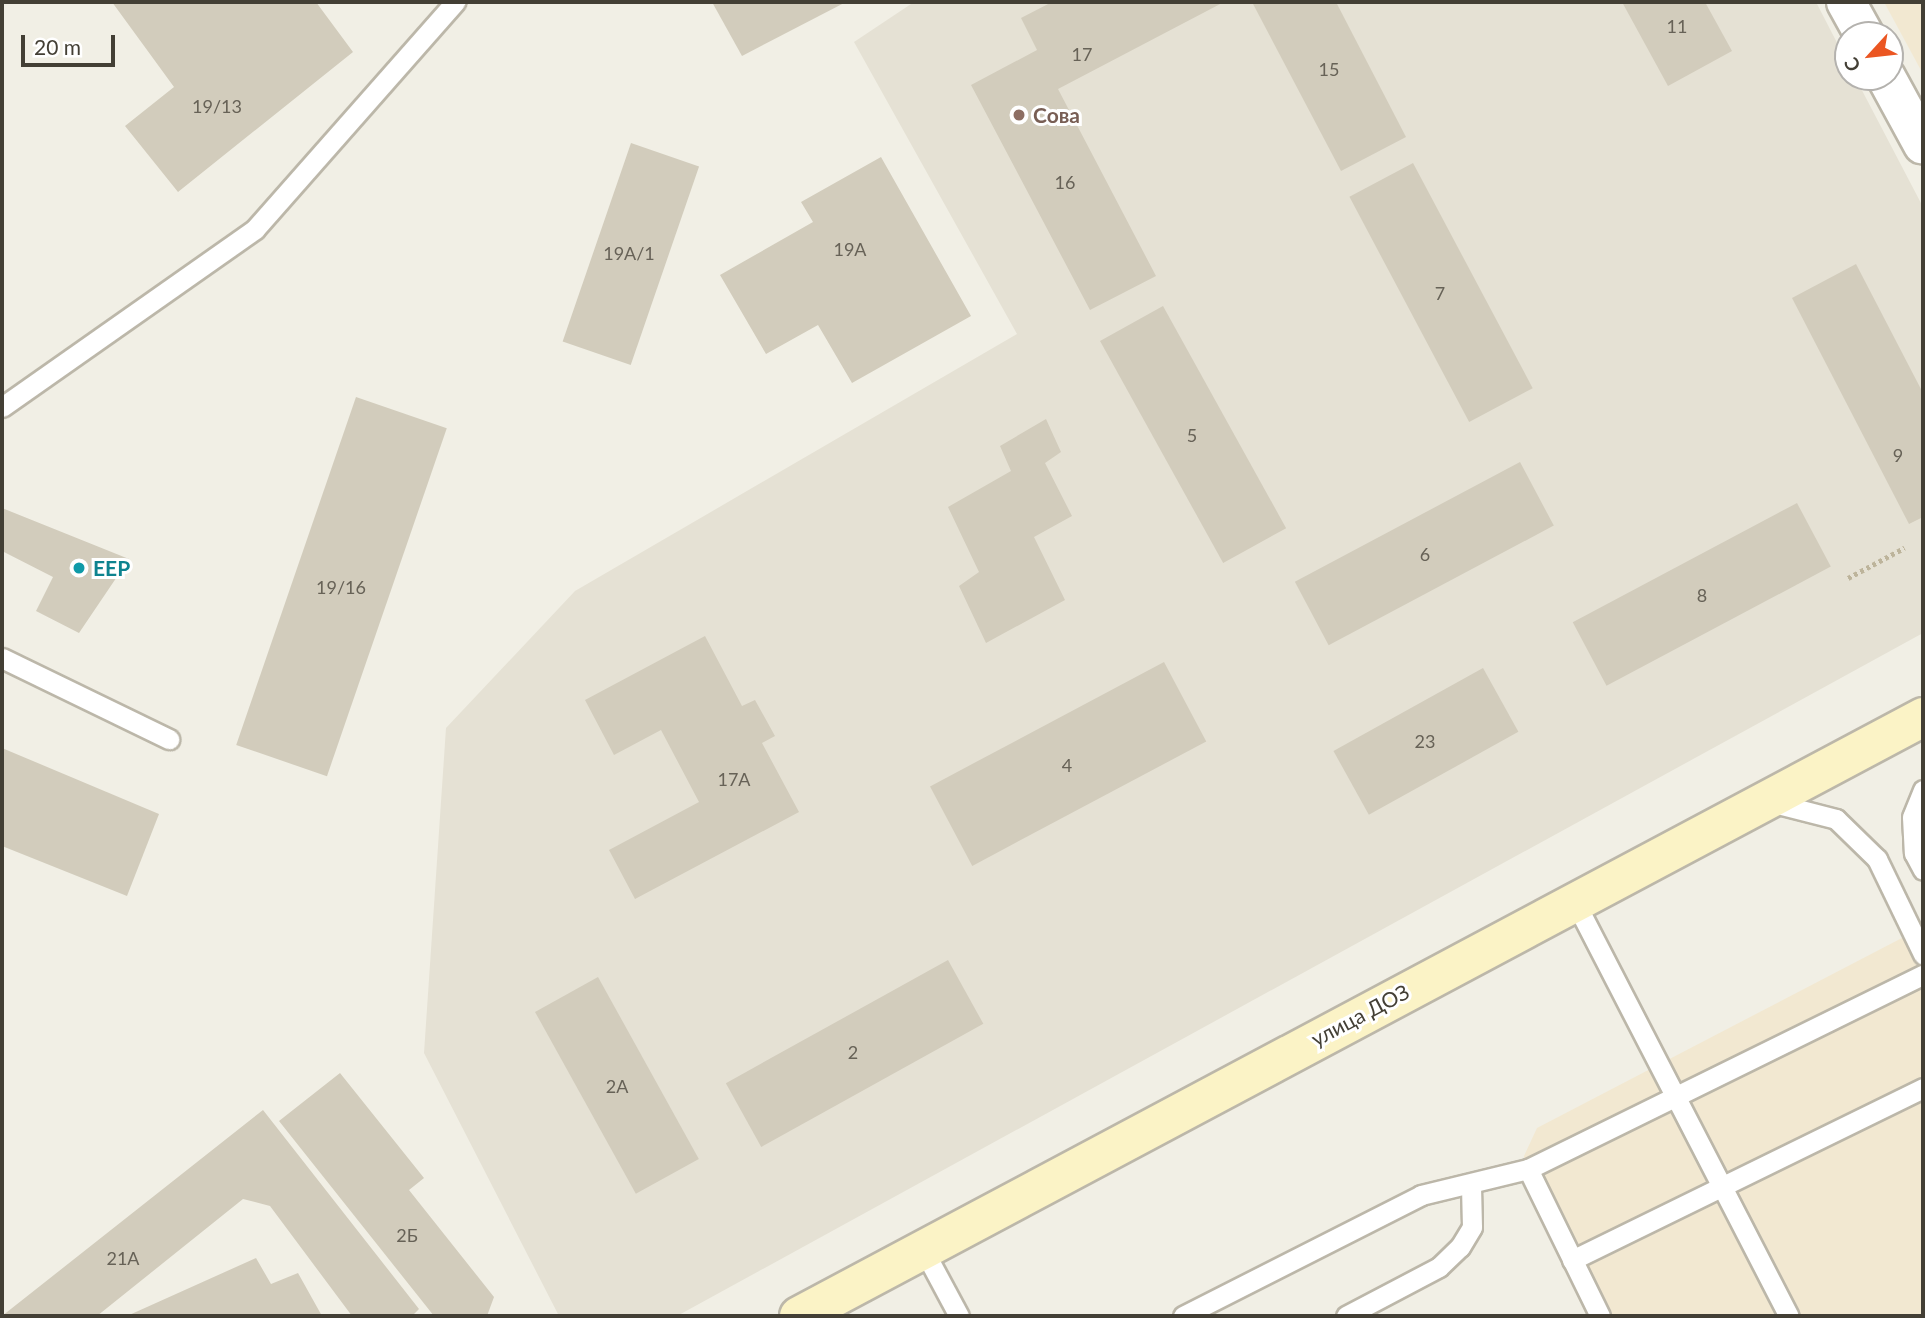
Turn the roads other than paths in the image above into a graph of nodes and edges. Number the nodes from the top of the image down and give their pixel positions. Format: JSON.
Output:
{"nodes":[{"id":1,"x":455,"y":2,"type":"edge"},
{"id":2,"x":1846,"y":2,"type":"edge"},
{"id":3,"x":1856,"y":21,"type":"edge"},
{"id":4,"x":1894,"y":91,"type":"edge"},
{"id":5,"x":1923,"y":145,"type":"edge"},
{"id":6,"x":2,"y":407,"type":"edge"},
{"id":7,"x":2,"y":658,"type":"edge"},
{"id":8,"x":1923,"y":717,"type":"edge"},
{"id":9,"x":169,"y":739,"type":"dead end"},
{"id":10,"x":1923,"y":790,"type":"edge"},
{"id":11,"x":1765,"y":801,"type":"junction"},
{"id":12,"x":1923,"y":870,"type":"edge"},
{"id":13,"x":1574,"y":900,"type":"junction"},
{"id":14,"x":1923,"y":954,"type":"edge"},
{"id":15,"x":1923,"y":975,"type":"edge"},
{"id":16,"x":1923,"y":1088,"type":"edge"},
{"id":17,"x":1672,"y":1096,"type":"junction"},
{"id":18,"x":1528,"y":1169,"type":"junction"},
{"id":19,"x":1720,"y":1185,"type":"junction"},
{"id":20,"x":1471,"y":1186,"type":"junction"},
{"id":21,"x":923,"y":1249,"type":"junction"},
{"id":22,"x":1572,"y":1260,"type":"junction"},
{"id":23,"x":799,"y":1316,"type":"edge"},
{"id":24,"x":959,"y":1316,"type":"edge"},
{"id":25,"x":1183,"y":1316,"type":"edge"},
{"id":26,"x":1346,"y":1316,"type":"edge"},
{"id":27,"x":1600,"y":1316,"type":"edge"},
{"id":28,"x":1789,"y":1316,"type":"edge"}],
"edges":[{"from":1,"to":6,"type":"lane"},
{"from":2,"to":3,"type":"street"},
{"from":4,"to":5,"type":"street"},
{"from":7,"to":9,"type":"lane"},
{"from":8,"to":11,"type":"main road","name":"улица ДОЗ"},
{"from":10,"to":12,"type":"lane"},
{"from":11,"to":13,"type":"main road","name":"улица ДОЗ"},
{"from":11,"to":14,"type":"lane"},
{"from":13,"to":17,"type":"lane"},
{"from":13,"to":21,"type":"main road","name":"улица ДОЗ"},
{"from":15,"to":17,"type":"lane"},
{"from":16,"to":19,"type":"lane"},
{"from":17,"to":18,"type":"lane"},
{"from":17,"to":19,"type":"lane"},
{"from":18,"to":20,"type":"lane"},
{"from":18,"to":22,"type":"lane"},
{"from":19,"to":22,"type":"lane"},
{"from":19,"to":28,"type":"lane"},
{"from":20,"to":25,"type":"lane"},
{"from":20,"to":26,"type":"lane"},
{"from":21,"to":23,"type":"main road","name":"улица ДОЗ"},
{"from":21,"to":24,"type":"lane"},
{"from":22,"to":27,"type":"lane"}]}
